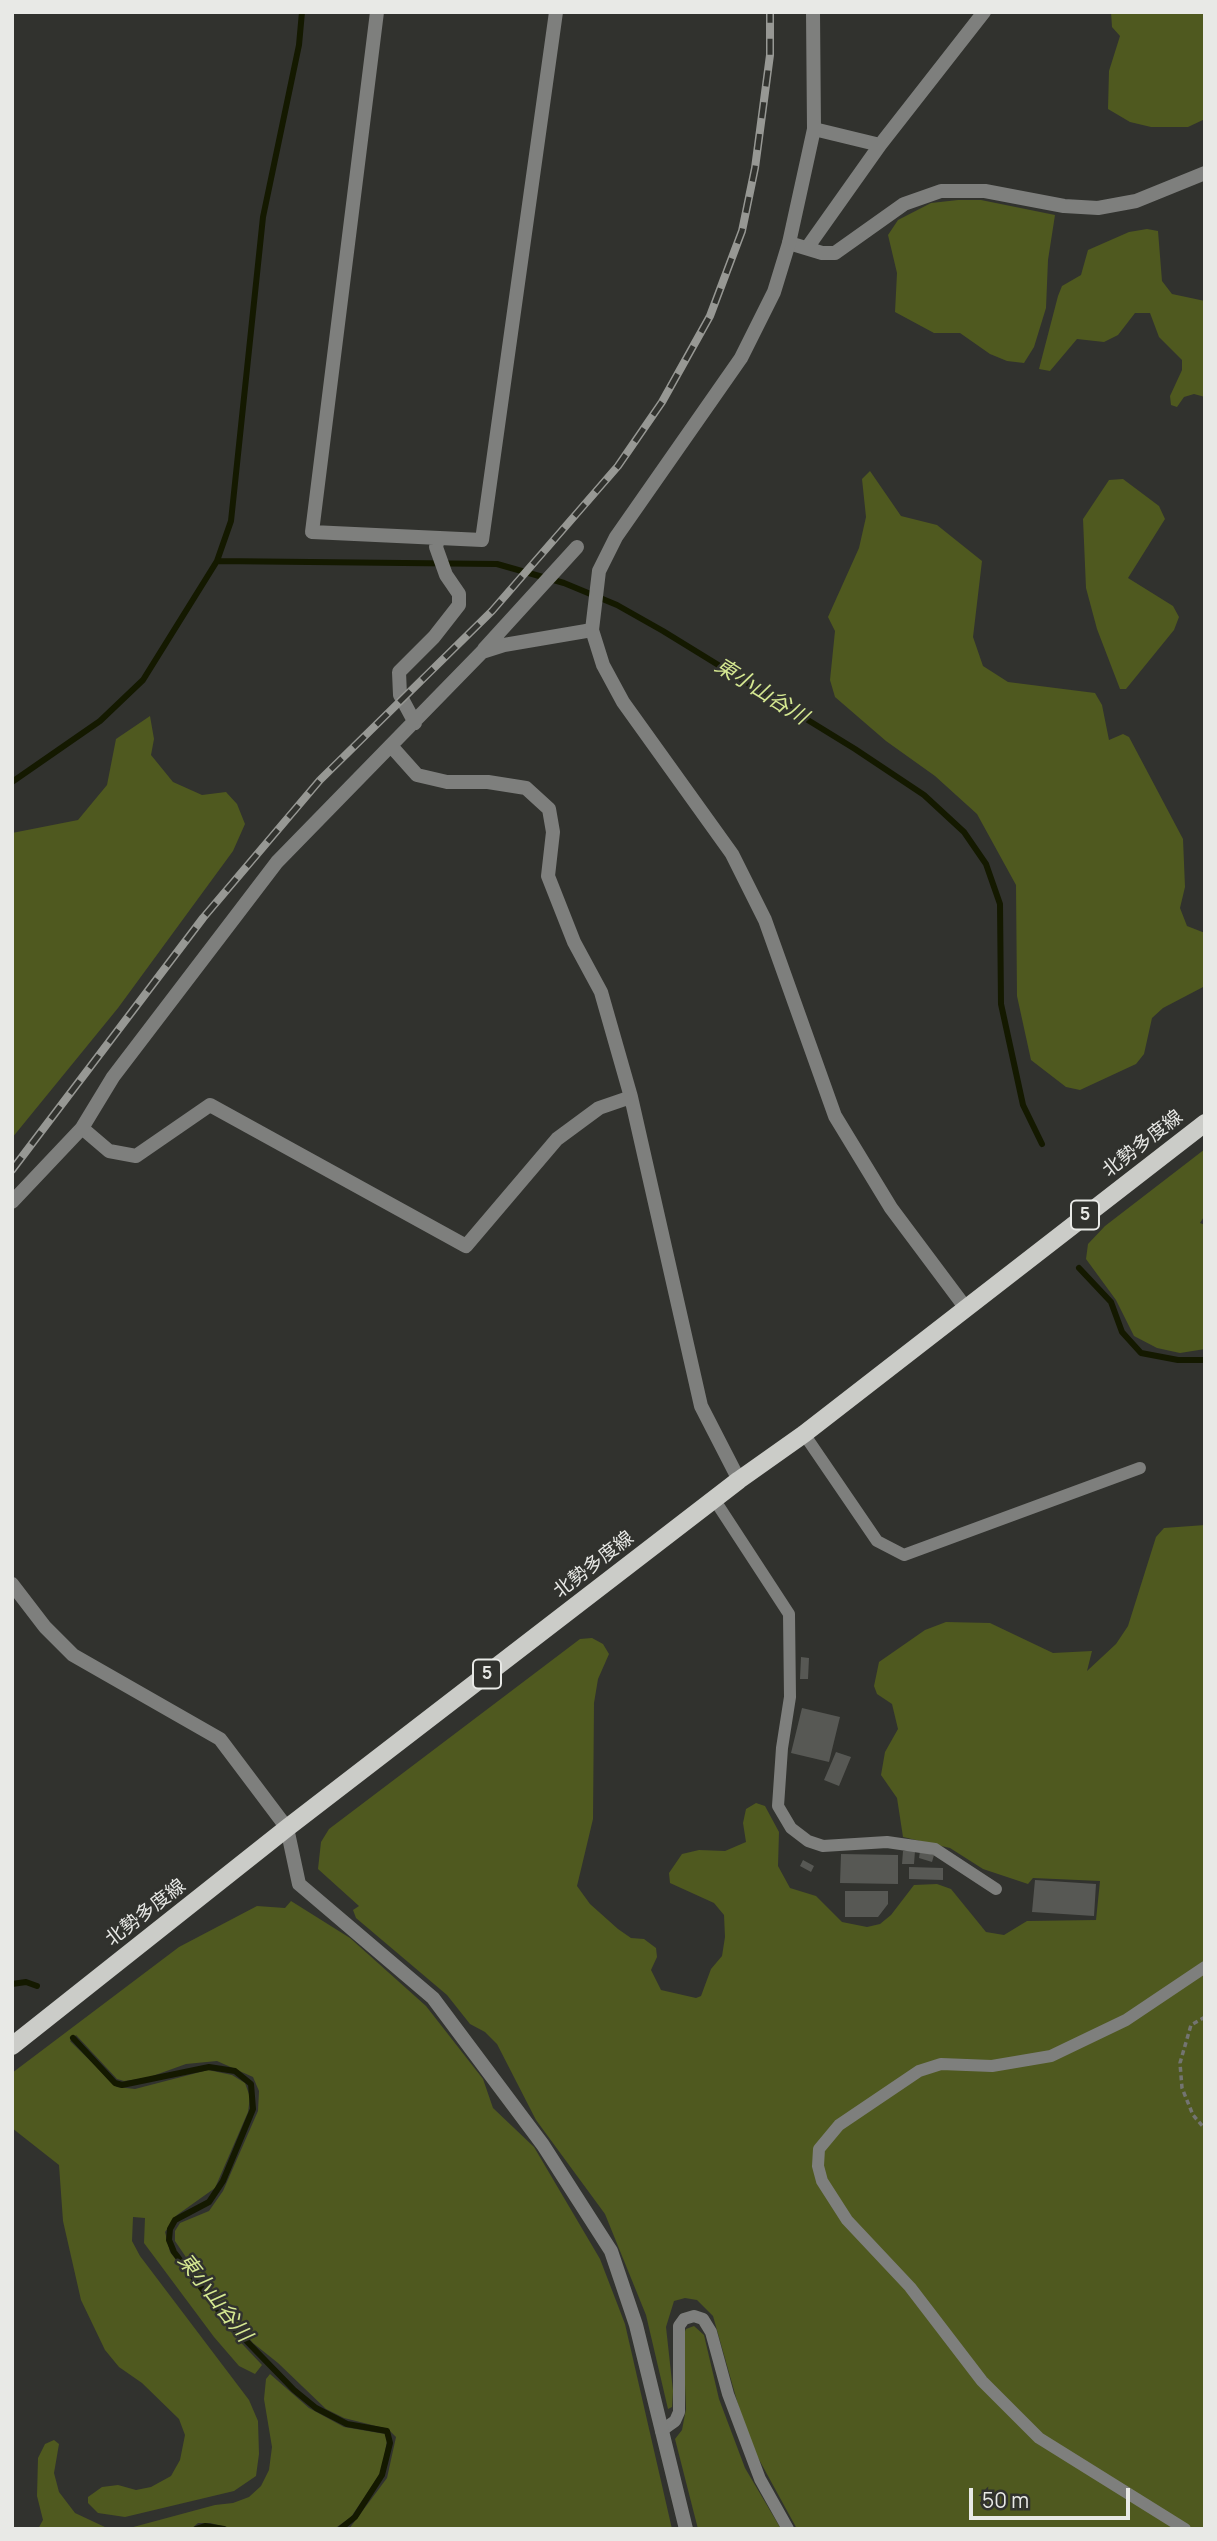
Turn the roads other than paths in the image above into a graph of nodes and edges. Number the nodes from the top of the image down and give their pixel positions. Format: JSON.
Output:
{"nodes":[{"id":1,"x":377,"y":12,"type":"edge"},
{"id":2,"x":556,"y":12,"type":"edge"},
{"id":3,"x":813,"y":12,"type":"edge"},
{"id":4,"x":984,"y":12,"type":"edge"},
{"id":5,"x":814,"y":129,"type":"junction"},
{"id":6,"x":880,"y":145,"type":"junction"},
{"id":7,"x":1205,"y":173,"type":"edge"},
{"id":8,"x":789,"y":243,"type":"junction"},
{"id":9,"x":807,"y":248,"type":"junction"},
{"id":10,"x":437,"y":543,"type":"junction"},
{"id":11,"x":577,"y":547,"type":"dead end"},
{"id":12,"x":592,"y":630,"type":"junction"},
{"id":13,"x":482,"y":652,"type":"junction"},
{"id":14,"x":415,"y":723,"type":"junction"},
{"id":15,"x":392,"y":747,"type":"junction"},
{"id":16,"x":631,"y":1097,"type":"junction"},
{"id":17,"x":1205,"y":1123,"type":"edge"},
{"id":18,"x":82,"y":1128,"type":"junction"},
{"id":19,"x":12,"y":1202,"type":"edge"},
{"id":20,"x":965,"y":1307,"type":"junction"},
{"id":21,"x":804,"y":1434,"type":"junction"},
{"id":22,"x":1140,"y":1468,"type":"dead end"},
{"id":23,"x":739,"y":1479,"type":"junction"},
{"id":24,"x":714,"y":1499,"type":"junction"},
{"id":25,"x":12,"y":1584,"type":"edge"},
{"id":26,"x":287,"y":1828,"type":"junction"},
{"id":27,"x":996,"y":1889,"type":"dead end"},
{"id":28,"x":1205,"y":1967,"type":"edge"},
{"id":29,"x":12,"y":2046,"type":"edge"},
{"id":30,"x":661,"y":2431,"type":"junction"},
{"id":31,"x":686,"y":2529,"type":"edge"},
{"id":32,"x":788,"y":2529,"type":"edge"},
{"id":33,"x":1185,"y":2529,"type":"edge"}],
"edges":[{"from":1,"to":10,"type":"street"},
{"from":2,"to":10,"type":"street"},
{"from":3,"to":5,"type":"street"},
{"from":4,"to":6,"type":"street"},
{"from":5,"to":6,"type":"street"},
{"from":5,"to":8,"type":"street"},
{"from":6,"to":9,"type":"street"},
{"from":7,"to":9,"type":"street"},
{"from":8,"to":9,"type":"street"},
{"from":8,"to":12,"type":"street"},
{"from":10,"to":14,"type":"street"},
{"from":11,"to":13,"type":"street"},
{"from":12,"to":13,"type":"street"},
{"from":12,"to":20,"type":"street"},
{"from":13,"to":14,"type":"street"},
{"from":14,"to":15,"type":"street"},
{"from":15,"to":16,"type":"street"},
{"from":15,"to":18,"type":"street"},
{"from":16,"to":18,"type":"street"},
{"from":16,"to":23,"type":"street"},
{"from":17,"to":20,"type":"main road","name":"北勢多度線","number":"5"},
{"from":18,"to":19,"type":"street"},
{"from":20,"to":21,"type":"main road","name":"北勢多度線","number":"5"},
{"from":21,"to":22,"type":"lane"},
{"from":21,"to":23,"type":"main road","name":"北勢多度線","number":"5"},
{"from":23,"to":24,"type":"main road","name":"北勢多度線","number":"5"},
{"from":24,"to":26,"type":"main road","name":"北勢多度線","number":"5"},
{"from":24,"to":27,"type":"lane"},
{"from":25,"to":26,"type":"street"},
{"from":26,"to":29,"type":"main road","name":"北勢多度線","number":"5"},
{"from":26,"to":30,"type":"street"},
{"from":28,"to":33,"type":"lane"},
{"from":30,"to":31,"type":"street"},
{"from":30,"to":32,"type":"lane"}]}
